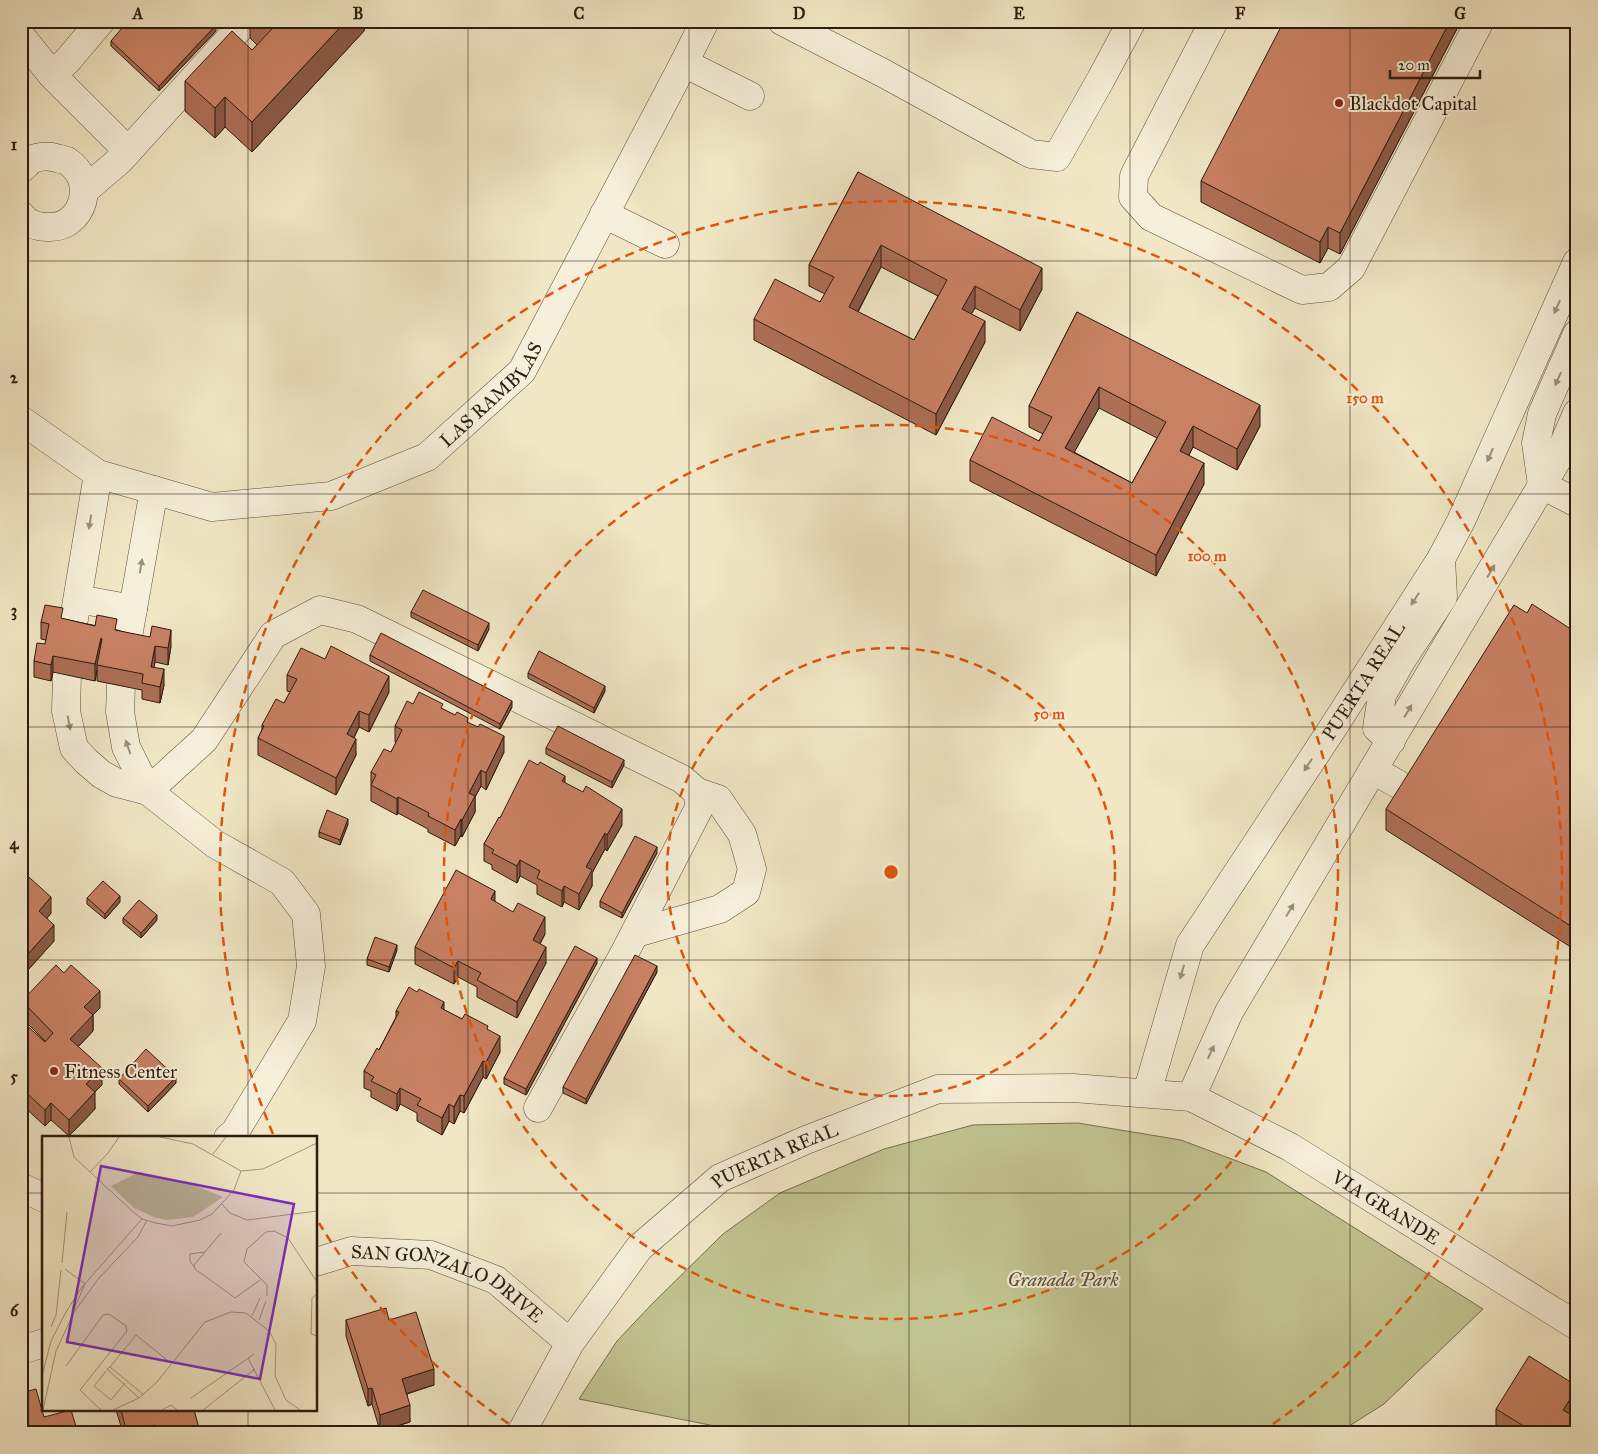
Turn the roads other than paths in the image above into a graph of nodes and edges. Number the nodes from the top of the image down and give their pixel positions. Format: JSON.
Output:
{"nodes":[{"id":1,"x":101,"y":21,"type":"edge"},
{"id":2,"x":246,"y":21,"type":"edge"},
{"id":3,"x":705,"y":21,"type":"edge"},
{"id":4,"x":782,"y":21,"type":"edge"},
{"id":5,"x":1132,"y":21,"type":"edge"},
{"id":6,"x":1214,"y":21,"type":"edge"},
{"id":7,"x":1480,"y":21,"type":"edge"},
{"id":8,"x":21,"y":36,"type":"edge"},
{"id":9,"x":684,"y":63,"type":"junction"},
{"id":10,"x":52,"y":75,"type":"junction"},
{"id":11,"x":750,"y":96,"type":"dead end"},
{"id":12,"x":128,"y":151,"type":"junction"},
{"id":13,"x":21,"y":169,"type":"edge"},
{"id":14,"x":85,"y":190,"type":"junction"},
{"id":15,"x":604,"y":214,"type":"junction"},
{"id":16,"x":21,"y":215,"type":"edge"},
{"id":17,"x":665,"y":244,"type":"dead end"},
{"id":18,"x":1577,"y":262,"type":"edge"},
{"id":19,"x":1577,"y":334,"type":"edge"},
{"id":20,"x":1577,"y":414,"type":"edge"},
{"id":21,"x":21,"y":420,"type":"edge"},
{"id":22,"x":98,"y":474,"type":"junction"},
{"id":23,"x":1542,"y":485,"type":"junction"},
{"id":24,"x":154,"y":490,"type":"junction"},
{"id":25,"x":1577,"y":503,"type":"edge"},
{"id":26,"x":1441,"y":558,"type":"junction"},
{"id":27,"x":78,"y":599,"type":"junction"},
{"id":28,"x":133,"y":609,"type":"junction"},
{"id":29,"x":71,"y":637,"type":"edge"},
{"id":30,"x":126,"y":648,"type":"edge"},
{"id":31,"x":67,"y":675,"type":"edge"},
{"id":32,"x":121,"y":686,"type":"edge"},
{"id":33,"x":1391,"y":740,"type":"junction"},
{"id":34,"x":1373,"y":770,"type":"junction"},
{"id":35,"x":148,"y":791,"type":"junction"},
{"id":36,"x":1410,"y":791,"type":"edge"},
{"id":37,"x":697,"y":792,"type":"junction"},
{"id":38,"x":636,"y":933,"type":"junction"},
{"id":39,"x":1147,"y":1093,"type":"junction"},
{"id":40,"x":1190,"y":1097,"type":"junction"},
{"id":41,"x":538,"y":1108,"type":"dead end"},
{"id":42,"x":230,"y":1136,"type":"edge"},
{"id":43,"x":21,"y":1187,"type":"edge"},
{"id":44,"x":42,"y":1197,"type":"edge"},
{"id":45,"x":318,"y":1261,"type":"edge"},
{"id":46,"x":1577,"y":1326,"type":"edge"},
{"id":47,"x":570,"y":1343,"type":"junction"},
{"id":48,"x":42,"y":1344,"type":"edge"},
{"id":49,"x":21,"y":1350,"type":"edge"},
{"id":50,"x":521,"y":1433,"type":"edge"}],
"edges":[{"from":1,"to":10,"type":"street"},
{"from":2,"to":12,"type":"street"},
{"from":3,"to":9,"type":"street","name":"LAS RAMBLAS"},
{"from":4,"to":5,"type":"street"},
{"from":6,"to":7,"type":"street"},
{"from":8,"to":10,"type":"street"},
{"from":9,"to":11,"type":"street"},
{"from":9,"to":15,"type":"street","name":"LAS RAMBLAS"},
{"from":10,"to":12,"type":"street"},
{"from":12,"to":14,"type":"street"},
{"from":13,"to":14,"type":"street"},
{"from":14,"to":16,"type":"street"},
{"from":15,"to":17,"type":"street"},
{"from":15,"to":24,"type":"street","name":"LAS RAMBLAS"},
{"from":18,"to":26,"type":"street","name":"PUERTA REAL","one_way":true},
{"from":19,"to":23,"type":"street","one_way":true},
{"from":20,"to":23,"type":"street"},
{"from":21,"to":22,"type":"street","name":"LAS RAMBLAS"},
{"from":22,"to":24,"type":"street","name":"LAS RAMBLAS"},
{"from":22,"to":27,"type":"street","one_way":true},
{"from":23,"to":25,"type":"street"},
{"from":33,"to":23,"type":"street","one_way":true},
{"from":28,"to":24,"type":"street","one_way":true},
{"from":26,"to":33,"type":"street"},
{"from":26,"to":39,"type":"street","name":"PUERTA REAL","one_way":true},
{"from":27,"to":28,"type":"street"},
{"from":27,"to":29,"type":"street"},
{"from":28,"to":30,"type":"street"},
{"from":31,"to":35,"type":"street","one_way":true},
{"from":35,"to":32,"type":"street","one_way":true},
{"from":33,"to":34,"type":"street"},
{"from":34,"to":36,"type":"street"},
{"from":40,"to":34,"type":"street","one_way":true},
{"from":35,"to":37,"type":"street"},
{"from":35,"to":42,"type":"street"},
{"from":37,"to":38,"type":"street"},
{"from":37,"to":38,"type":"street"},
{"from":38,"to":41,"type":"street"},
{"from":39,"to":40,"type":"street","name":"PUERTA REAL"},
{"from":39,"to":47,"type":"street","name":"PUERTA REAL"},
{"from":40,"to":46,"type":"street","name":"VIA GRANDE"},
{"from":43,"to":44,"type":"street"},
{"from":45,"to":47,"type":"street","name":"SAN GONZALO DRIVE"},
{"from":47,"to":50,"type":"street","name":"PUERTA REAL"},
{"from":48,"to":49,"type":"street"}]}
